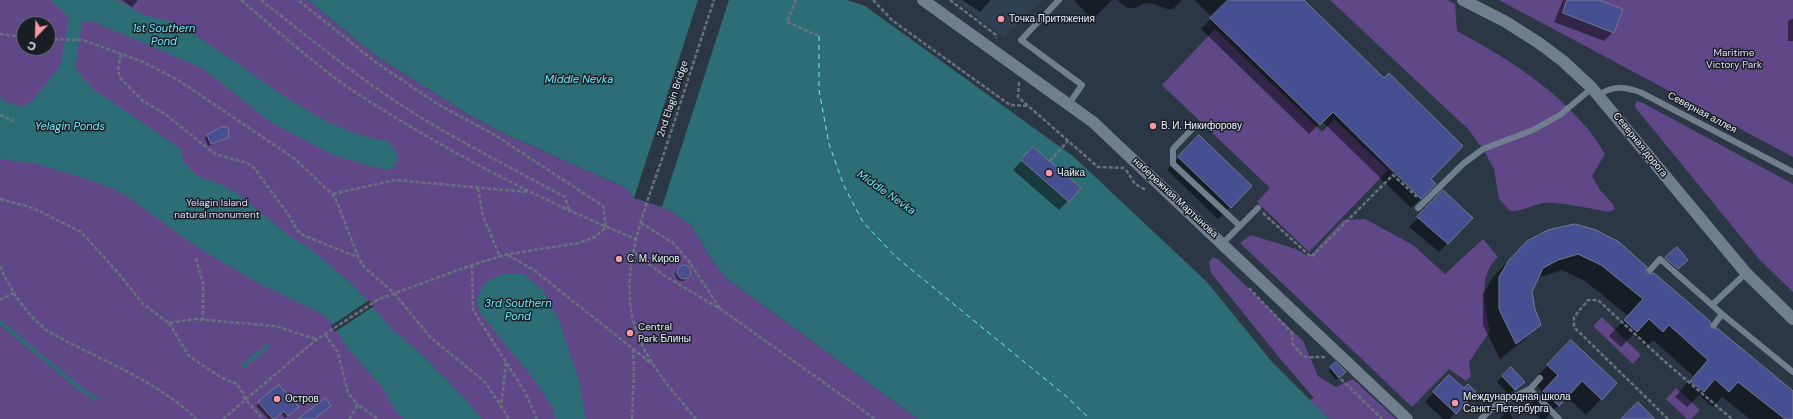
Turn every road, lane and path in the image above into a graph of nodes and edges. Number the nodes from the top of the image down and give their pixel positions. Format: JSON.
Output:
{"nodes":[{"id":1,"x":240,"y":0,"type":"edge"},
{"id":2,"x":261,"y":0,"type":"edge"},
{"id":3,"x":298,"y":0,"type":"edge"},
{"id":4,"x":714,"y":0,"type":"edge"},
{"id":5,"x":796,"y":0,"type":"edge"},
{"id":6,"x":873,"y":0,"type":"edge"},
{"id":7,"x":923,"y":0,"type":"edge"},
{"id":8,"x":1059,"y":0,"type":"edge"},
{"id":9,"x":1464,"y":0,"type":"edge"},
{"id":10,"x":0,"y":34,"type":"edge"},
{"id":11,"x":16,"y":36,"type":"edge"},
{"id":12,"x":819,"y":36,"type":"dead end"},
{"id":13,"x":56,"y":40,"type":"edge"},
{"id":14,"x":121,"y":54,"type":"junction"},
{"id":15,"x":1596,"y":91,"type":"junction"},
{"id":16,"x":1018,"y":97,"type":"dead end"},
{"id":17,"x":1069,"y":104,"type":"junction"},
{"id":18,"x":1029,"y":106,"type":"junction"},
{"id":19,"x":0,"y":115,"type":"edge"},
{"id":20,"x":14,"y":121,"type":"dead end"},
{"id":21,"x":1192,"y":129,"type":"dead end"},
{"id":22,"x":1068,"y":141,"type":"junction"},
{"id":23,"x":1050,"y":161,"type":"dead end"},
{"id":24,"x":1125,"y":168,"type":"junction"},
{"id":25,"x":1132,"y":168,"type":"dead end"},
{"id":26,"x":1793,"y":172,"type":"edge"},
{"id":27,"x":478,"y":188,"type":"junction"},
{"id":28,"x":530,"y":192,"type":"junction"},
{"id":29,"x":1151,"y":192,"type":"dead end"},
{"id":30,"x":1422,"y":192,"type":"dead end"},
{"id":31,"x":333,"y":194,"type":"junction"},
{"id":32,"x":0,"y":199,"type":"edge"},
{"id":33,"x":1258,"y":208,"type":"joint"},
{"id":34,"x":1418,"y":208,"type":"dead end"},
{"id":35,"x":569,"y":210,"type":"junction"},
{"id":36,"x":642,"y":223,"type":"junction"},
{"id":37,"x":1240,"y":226,"type":"junction"},
{"id":38,"x":606,"y":227,"type":"junction"},
{"id":39,"x":636,"y":239,"type":"junction"},
{"id":40,"x":1223,"y":244,"type":"junction"},
{"id":41,"x":633,"y":252,"type":"junction"},
{"id":42,"x":508,"y":254,"type":"junction"},
{"id":43,"x":358,"y":257,"type":"junction"},
{"id":44,"x":500,"y":257,"type":"junction"},
{"id":45,"x":196,"y":258,"type":"dead end"},
{"id":46,"x":472,"y":265,"type":"junction"},
{"id":47,"x":0,"y":266,"type":"edge"},
{"id":48,"x":1650,"y":270,"type":"dead end"},
{"id":49,"x":1746,"y":273,"type":"junction"},
{"id":50,"x":1247,"y":286,"type":"dead end"},
{"id":51,"x":14,"y":293,"type":"junction"},
{"id":52,"x":394,"y":293,"type":"junction"},
{"id":53,"x":0,"y":300,"type":"edge"},
{"id":54,"x":1712,"y":305,"type":"junction"},
{"id":55,"x":722,"y":310,"type":"junction"},
{"id":56,"x":1722,"y":314,"type":"junction"},
{"id":57,"x":1793,"y":319,"type":"edge"},
{"id":58,"x":203,"y":320,"type":"junction"},
{"id":59,"x":169,"y":324,"type":"junction"},
{"id":60,"x":1714,"y":325,"type":"dead end"},
{"id":61,"x":325,"y":334,"type":"junction"},
{"id":62,"x":317,"y":340,"type":"junction"},
{"id":63,"x":633,"y":349,"type":"junction"},
{"id":64,"x":1327,"y":358,"type":"dead end"},
{"id":65,"x":506,"y":363,"type":"junction"},
{"id":66,"x":655,"y":366,"type":"junction"},
{"id":67,"x":1793,"y":372,"type":"edge"},
{"id":68,"x":1540,"y":378,"type":"dead end"},
{"id":69,"x":1341,"y":379,"type":"dead end"},
{"id":70,"x":1530,"y":389,"type":"junction"},
{"id":71,"x":245,"y":399,"type":"junction"},
{"id":72,"x":358,"y":405,"type":"junction"},
{"id":73,"x":501,"y":406,"type":"junction"},
{"id":74,"x":196,"y":419,"type":"edge"},
{"id":75,"x":223,"y":419,"type":"edge"},
{"id":76,"x":263,"y":419,"type":"edge"},
{"id":77,"x":349,"y":419,"type":"edge"},
{"id":78,"x":378,"y":419,"type":"edge"},
{"id":79,"x":509,"y":419,"type":"edge"},
{"id":80,"x":537,"y":419,"type":"edge"},
{"id":81,"x":632,"y":419,"type":"edge"},
{"id":82,"x":696,"y":419,"type":"edge"},
{"id":83,"x":875,"y":419,"type":"edge"},
{"id":84,"x":1382,"y":419,"type":"edge"},
{"id":85,"x":1407,"y":419,"type":"edge"},
{"id":86,"x":1481,"y":419,"type":"edge"},
{"id":87,"x":1559,"y":419,"type":"edge"},
{"id":88,"x":1668,"y":419,"type":"edge"},
{"id":89,"x":1732,"y":419,"type":"edge"}],
"edges":[{"from":1,"to":28,"type":"path"},
{"from":2,"to":35,"type":"path"},
{"from":3,"to":38,"type":"path"},
{"from":4,"to":36,"type":"path","name":"2nd Elagin Bridge"},
{"from":5,"to":12,"type":"path"},
{"from":6,"to":18,"type":"path"},
{"from":7,"to":17,"type":"street","name":"набережная Мартынова"},
{"from":8,"to":17,"type":"lane"},
{"from":9,"to":15,"type":"street","name":"Северная дорога"},
{"from":10,"to":11,"type":"path"},
{"from":13,"to":14,"type":"path"},
{"from":14,"to":31,"type":"path"},
{"from":14,"to":43,"type":"path"},
{"from":15,"to":26,"type":"lane","name":"Северная аллея"},
{"from":15,"to":34,"type":"lane","name":"Северная аллея"},
{"from":15,"to":49,"type":"street","name":"Северная дорога"},
{"from":16,"to":18,"type":"path"},
{"from":17,"to":40,"type":"street","name":"набережная Мартынова"},
{"from":18,"to":22,"type":"path"},
{"from":19,"to":20,"type":"path"},
{"from":21,"to":37,"type":"lane"},
{"from":22,"to":23,"type":"path"},
{"from":22,"to":24,"type":"path"},
{"from":24,"to":25,"type":"path"},
{"from":24,"to":29,"type":"path"},
{"from":27,"to":28,"type":"path"},
{"from":27,"to":31,"type":"path"},
{"from":27,"to":44,"type":"path"},
{"from":28,"to":35,"type":"path"},
{"from":30,"to":33,"type":"path"},
{"from":31,"to":43,"type":"path"},
{"from":32,"to":59,"type":"path"},
{"from":33,"to":37,"type":"lane"},
{"from":35,"to":38,"type":"path"},
{"from":36,"to":39,"type":"path","name":"2nd Elagin Bridge"},
{"from":36,"to":55,"type":"path"},
{"from":37,"to":40,"type":"lane"},
{"from":38,"to":39,"type":"path"},
{"from":38,"to":42,"type":"path"},
{"from":39,"to":41,"type":"path","name":"2nd Elagin Bridge"},
{"from":40,"to":85,"type":"street","name":"набережная Мартынова"},
{"from":41,"to":55,"type":"path"},
{"from":41,"to":66,"type":"path","name":"2nd Elagin Bridge"},
{"from":42,"to":44,"type":"path"},
{"from":42,"to":63,"type":"path"},
{"from":43,"to":52,"type":"path"},
{"from":44,"to":46,"type":"path"},
{"from":45,"to":58,"type":"path"},
{"from":46,"to":52,"type":"path"},
{"from":46,"to":65,"type":"path"},
{"from":47,"to":51,"type":"path"},
{"from":48,"to":54,"type":"lane"},
{"from":49,"to":54,"type":"lane"},
{"from":49,"to":57,"type":"street","name":"Северная дорога"},
{"from":50,"to":64,"type":"path"},
{"from":51,"to":53,"type":"path"},
{"from":51,"to":74,"type":"path"},
{"from":52,"to":61,"type":"path"},
{"from":52,"to":73,"type":"path"},
{"from":54,"to":56,"type":"lane"},
{"from":55,"to":83,"type":"path"},
{"from":56,"to":60,"type":"lane"},
{"from":56,"to":67,"type":"lane"},
{"from":58,"to":59,"type":"path"},
{"from":58,"to":62,"type":"path"},
{"from":59,"to":71,"type":"path"},
{"from":61,"to":62,"type":"path"},
{"from":61,"to":72,"type":"path"},
{"from":62,"to":71,"type":"path"},
{"from":63,"to":66,"type":"path"},
{"from":63,"to":81,"type":"path"},
{"from":65,"to":73,"type":"path"},
{"from":65,"to":80,"type":"path"},
{"from":66,"to":82,"type":"path"},
{"from":68,"to":70,"type":"lane"},
{"from":69,"to":84,"type":"path"},
{"from":70,"to":86,"type":"lane"},
{"from":70,"to":87,"type":"lane"},
{"from":71,"to":75,"type":"path"},
{"from":71,"to":76,"type":"path"},
{"from":72,"to":77,"type":"path"},
{"from":72,"to":78,"type":"path"},
{"from":73,"to":79,"type":"path"},
{"from":88,"to":89,"type":"path"}]}
